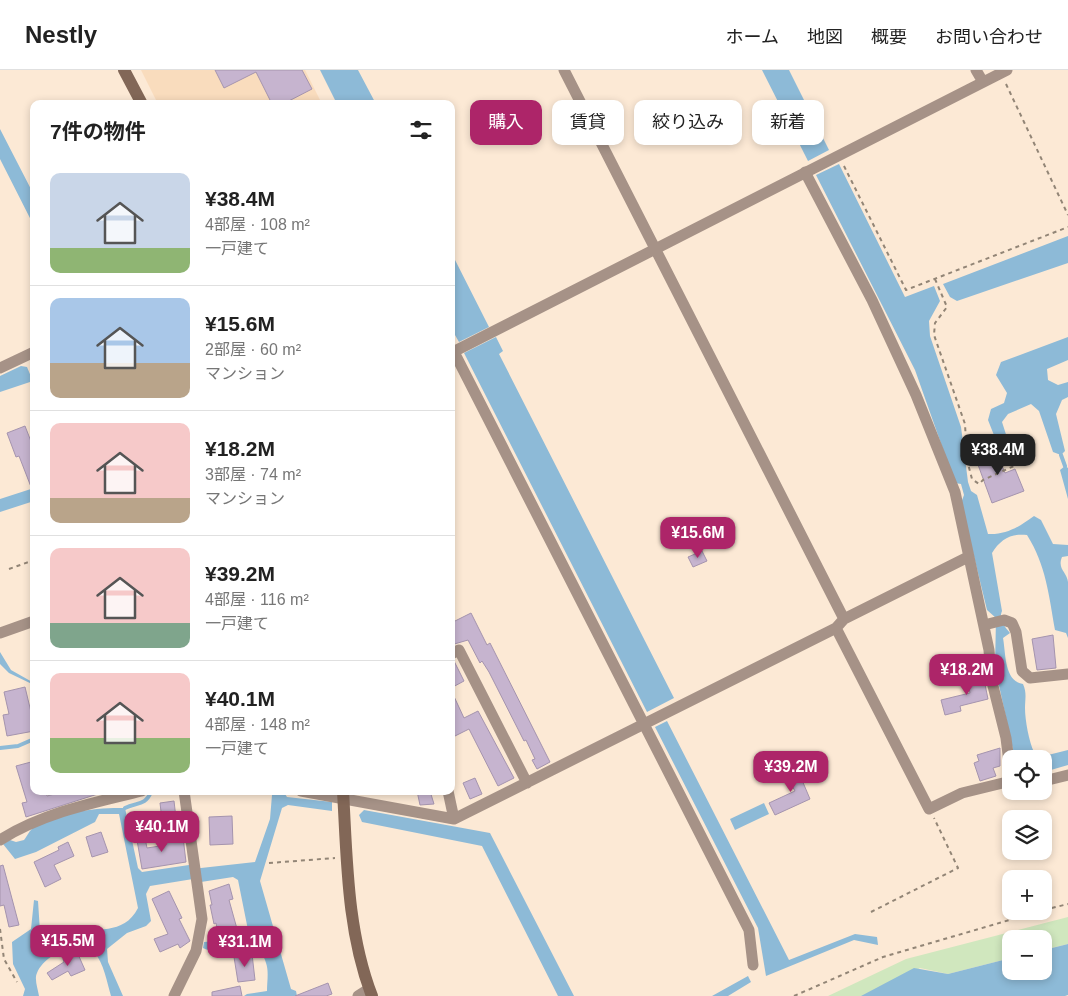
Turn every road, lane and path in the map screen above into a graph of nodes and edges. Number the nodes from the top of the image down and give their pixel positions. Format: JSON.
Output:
{"nodes":[{"id":1,"x":124,"y":70,"type":"edge"},
{"id":2,"x":564,"y":70,"type":"edge"},
{"id":3,"x":976,"y":70,"type":"edge"},
{"id":4,"x":1004,"y":71,"type":"edge"},
{"id":5,"x":983,"y":82,"type":"junction"},
{"id":6,"x":140,"y":100,"type":"edge"},
{"id":7,"x":840,"y":156,"type":"junction"},
{"id":8,"x":805,"y":172,"type":"junction"},
{"id":9,"x":1068,"y":215,"type":"edge"},
{"id":10,"x":1068,"y":227,"type":"edge"},
{"id":11,"x":655,"y":249,"type":"junction"},
{"id":12,"x":935,"y":279,"type":"junction"},
{"id":13,"x":455,"y":351,"type":"edge"},
{"id":14,"x":30,"y":354,"type":"edge"},
{"id":15,"x":455,"y":356,"type":"edge"},
{"id":16,"x":0,"y":368,"type":"edge"},
{"id":17,"x":1014,"y":466,"type":"dead end"},
{"id":18,"x":968,"y":557,"type":"junction"},
{"id":19,"x":30,"y":561,"type":"edge"},
{"id":20,"x":9,"y":569,"type":"dead end"},
{"id":21,"x":30,"y":622,"type":"edge"},
{"id":22,"x":993,"y":623,"type":"junction"},
{"id":23,"x":840,"y":624,"type":"junction"},
{"id":24,"x":0,"y":633,"type":"edge"},
{"id":25,"x":455,"y":652,"type":"edge"},
{"id":26,"x":1068,"y":674,"type":"edge"},
{"id":27,"x":644,"y":724,"type":"junction"},
{"id":28,"x":1007,"y":750,"type":"edge"},
{"id":29,"x":1068,"y":776,"type":"edge"},
{"id":30,"x":1052,"y":779,"type":"edge"},
{"id":31,"x":1002,"y":782,"type":"edge"},
{"id":32,"x":526,"y":783,"type":"junction"},
{"id":33,"x":126,"y":795,"type":"edge"},
{"id":34,"x":185,"y":795,"type":"edge"},
{"id":35,"x":343,"y":795,"type":"edge"},
{"id":36,"x":347,"y":795,"type":"edge"},
{"id":37,"x":449,"y":795,"type":"edge"},
{"id":38,"x":929,"y":809,"type":"junction"},
{"id":39,"x":454,"y":819,"type":"junction"},
{"id":40,"x":0,"y":840,"type":"edge"},
{"id":41,"x":347,"y":857,"type":"junction"},
{"id":42,"x":269,"y":863,"type":"dead end"},
{"id":43,"x":1068,"y":904,"type":"edge"},
{"id":44,"x":1052,"y":908,"type":"edge"},
{"id":45,"x":872,"y":912,"type":"dead end"},
{"id":46,"x":1011,"y":920,"type":"edge"},
{"id":47,"x":0,"y":929,"type":"edge"},
{"id":48,"x":753,"y":965,"type":"dead end"},
{"id":49,"x":17,"y":982,"type":"dead end"},
{"id":50,"x":366,"y":994,"type":"edge"},
{"id":51,"x":174,"y":996,"type":"edge"},
{"id":52,"x":794,"y":996,"type":"edge"}],
"edges":[{"from":1,"to":6,"type":"street"},
{"from":2,"to":11,"type":"street"},
{"from":3,"to":5,"type":"street"},
{"from":4,"to":5,"type":"street"},
{"from":4,"to":9,"type":"path"},
{"from":5,"to":7,"type":"street"},
{"from":7,"to":8,"type":"street"},
{"from":7,"to":12,"type":"path"},
{"from":8,"to":11,"type":"street"},
{"from":8,"to":18,"type":"street"},
{"from":10,"to":12,"type":"path"},
{"from":11,"to":13,"type":"street"},
{"from":11,"to":23,"type":"street"},
{"from":12,"to":17,"type":"path"},
{"from":14,"to":16,"type":"street"},
{"from":15,"to":27,"type":"street"},
{"from":18,"to":22,"type":"street"},
{"from":18,"to":23,"type":"street"},
{"from":19,"to":20,"type":"path"},
{"from":21,"to":24,"type":"street"},
{"from":22,"to":26,"type":"street"},
{"from":22,"to":28,"type":"street"},
{"from":23,"to":27,"type":"street"},
{"from":23,"to":38,"type":"street"},
{"from":25,"to":32,"type":"street"},
{"from":27,"to":32,"type":"street"},
{"from":27,"to":48,"type":"street"},
{"from":29,"to":30,"type":"street"},
{"from":31,"to":38,"type":"street"},
{"from":32,"to":39,"type":"street"},
{"from":33,"to":40,"type":"street"},
{"from":34,"to":51,"type":"street"},
{"from":35,"to":41,"type":"street"},
{"from":36,"to":39,"type":"street"},
{"from":37,"to":39,"type":"street"},
{"from":38,"to":45,"type":"path"},
{"from":41,"to":42,"type":"path"},
{"from":41,"to":50,"type":"street"},
{"from":43,"to":44,"type":"path"},
{"from":46,"to":52,"type":"path"},
{"from":47,"to":49,"type":"path"}]}
